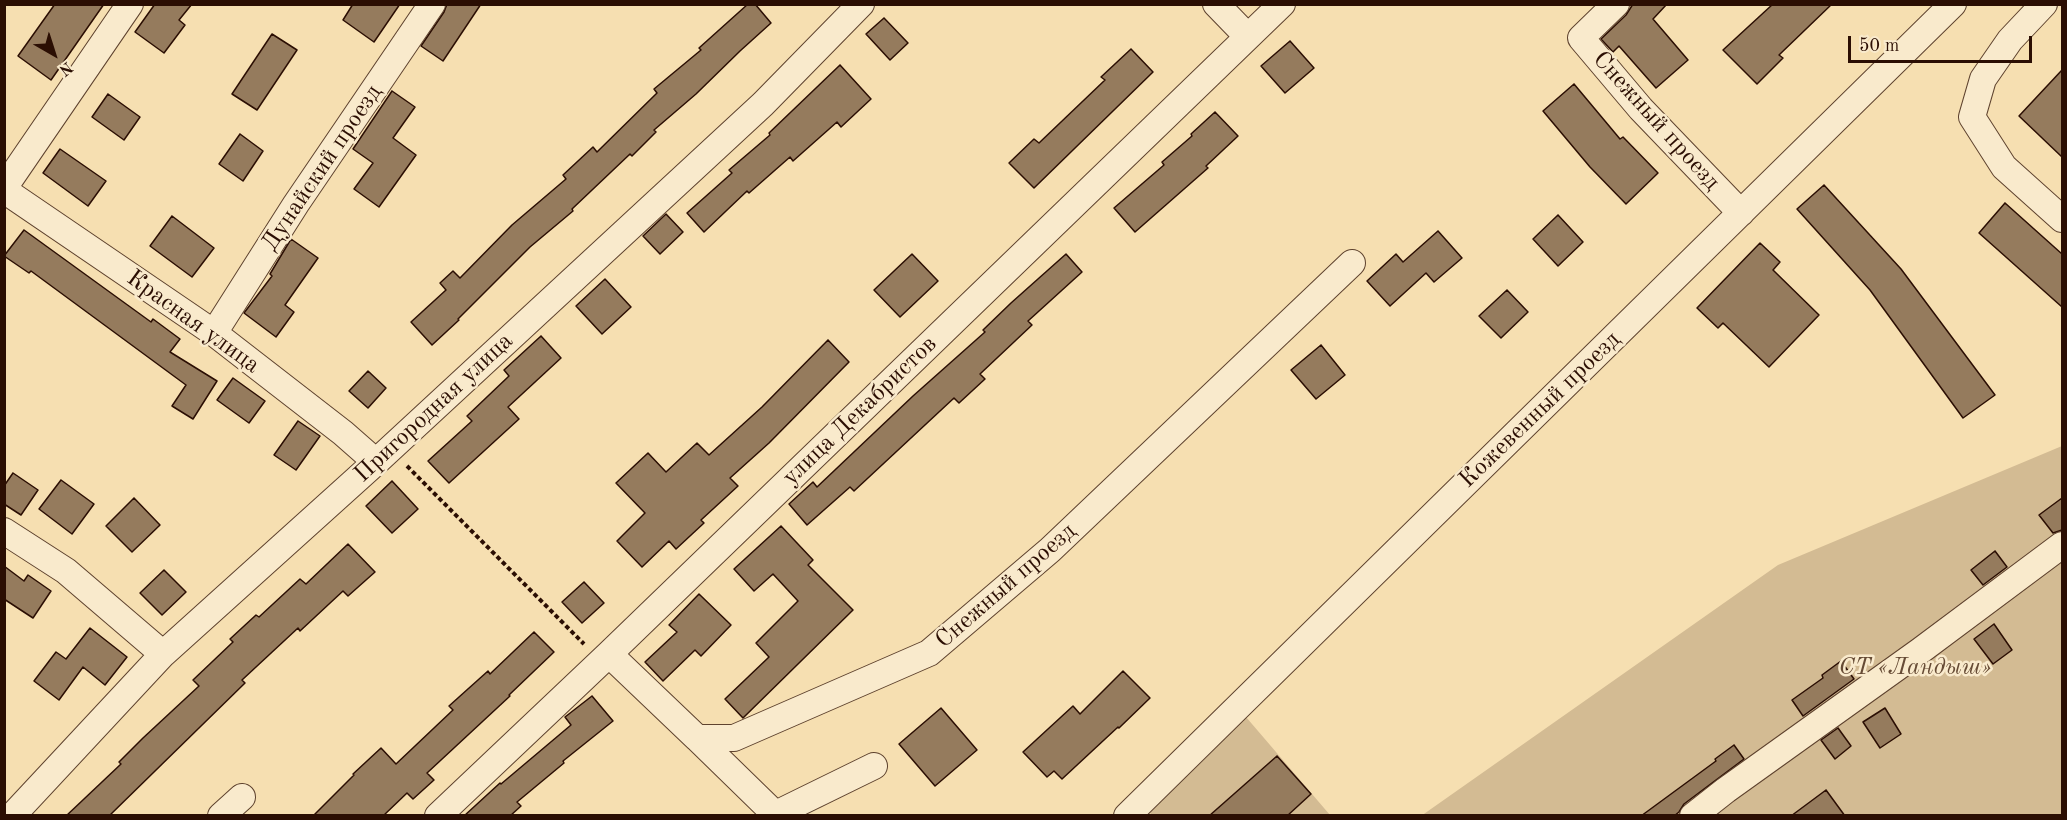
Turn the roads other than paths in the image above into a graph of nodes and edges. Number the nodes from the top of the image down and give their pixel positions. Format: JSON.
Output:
{"nodes":[{"id":1,"x":130,"y":4,"type":"edge"},
{"id":2,"x":432,"y":4,"type":"edge"},
{"id":3,"x":861,"y":4,"type":"edge"},
{"id":4,"x":1216,"y":4,"type":"edge"},
{"id":5,"x":1282,"y":4,"type":"edge"},
{"id":6,"x":1616,"y":4,"type":"edge"},
{"id":7,"x":1953,"y":4,"type":"edge"},
{"id":8,"x":2044,"y":4,"type":"edge"},
{"id":9,"x":1247,"y":36,"type":"junction"},
{"id":10,"x":4,"y":189,"type":"edge"},
{"id":11,"x":1741,"y":213,"type":"junction"},
{"id":12,"x":2062,"y":219,"type":"edge"},
{"id":13,"x":1352,"y":263,"type":"dead end"},
{"id":14,"x":214,"y":333,"type":"junction"},
{"id":15,"x":383,"y":455,"type":"junction"},
{"id":16,"x":4,"y":531,"type":"edge"},
{"id":17,"x":2062,"y":544,"type":"edge"},
{"id":18,"x":163,"y":654,"type":"junction"},
{"id":19,"x":605,"y":658,"type":"junction"},
{"id":20,"x":697,"y":738,"type":"junction"},
{"id":21,"x":874,"y":766,"type":"dead end"},
{"id":22,"x":242,"y":797,"type":"dead end"},
{"id":23,"x":1136,"y":813,"type":"edge"},
{"id":24,"x":776,"y":815,"type":"edge"},
{"id":25,"x":12,"y":816,"type":"edge"},
{"id":26,"x":221,"y":816,"type":"edge"},
{"id":27,"x":438,"y":816,"type":"edge"},
{"id":28,"x":1694,"y":816,"type":"edge"}],
"edges":[{"from":1,"to":10,"type":"street"},
{"from":2,"to":14,"type":"street","name":"Дунайский проезд"},
{"from":3,"to":15,"type":"street","name":"Пригородная улица"},
{"from":4,"to":9,"type":"street"},
{"from":5,"to":9,"type":"street","name":"улица Декабристов"},
{"from":6,"to":11,"type":"street","name":"Снежный проезд"},
{"from":7,"to":11,"type":"street","name":"Кожевенный проезд"},
{"from":8,"to":12,"type":"street"},
{"from":9,"to":19,"type":"street","name":"улица Декабристов"},
{"from":10,"to":14,"type":"street","name":"Красная улица"},
{"from":11,"to":23,"type":"street","name":"Кожевенный проезд"},
{"from":13,"to":20,"type":"street","name":"Снежный проезд"},
{"from":14,"to":15,"type":"street","name":"Красная улица"},
{"from":15,"to":18,"type":"street","name":"Пригородная улица"},
{"from":16,"to":18,"type":"street"},
{"from":17,"to":28,"type":"street"},
{"from":18,"to":25,"type":"street","name":"Пригородная улица"},
{"from":19,"to":20,"type":"street"},
{"from":19,"to":27,"type":"street","name":"улица Декабристов"},
{"from":20,"to":24,"type":"street"},
{"from":21,"to":24,"type":"street"},
{"from":22,"to":26,"type":"street"}]}
